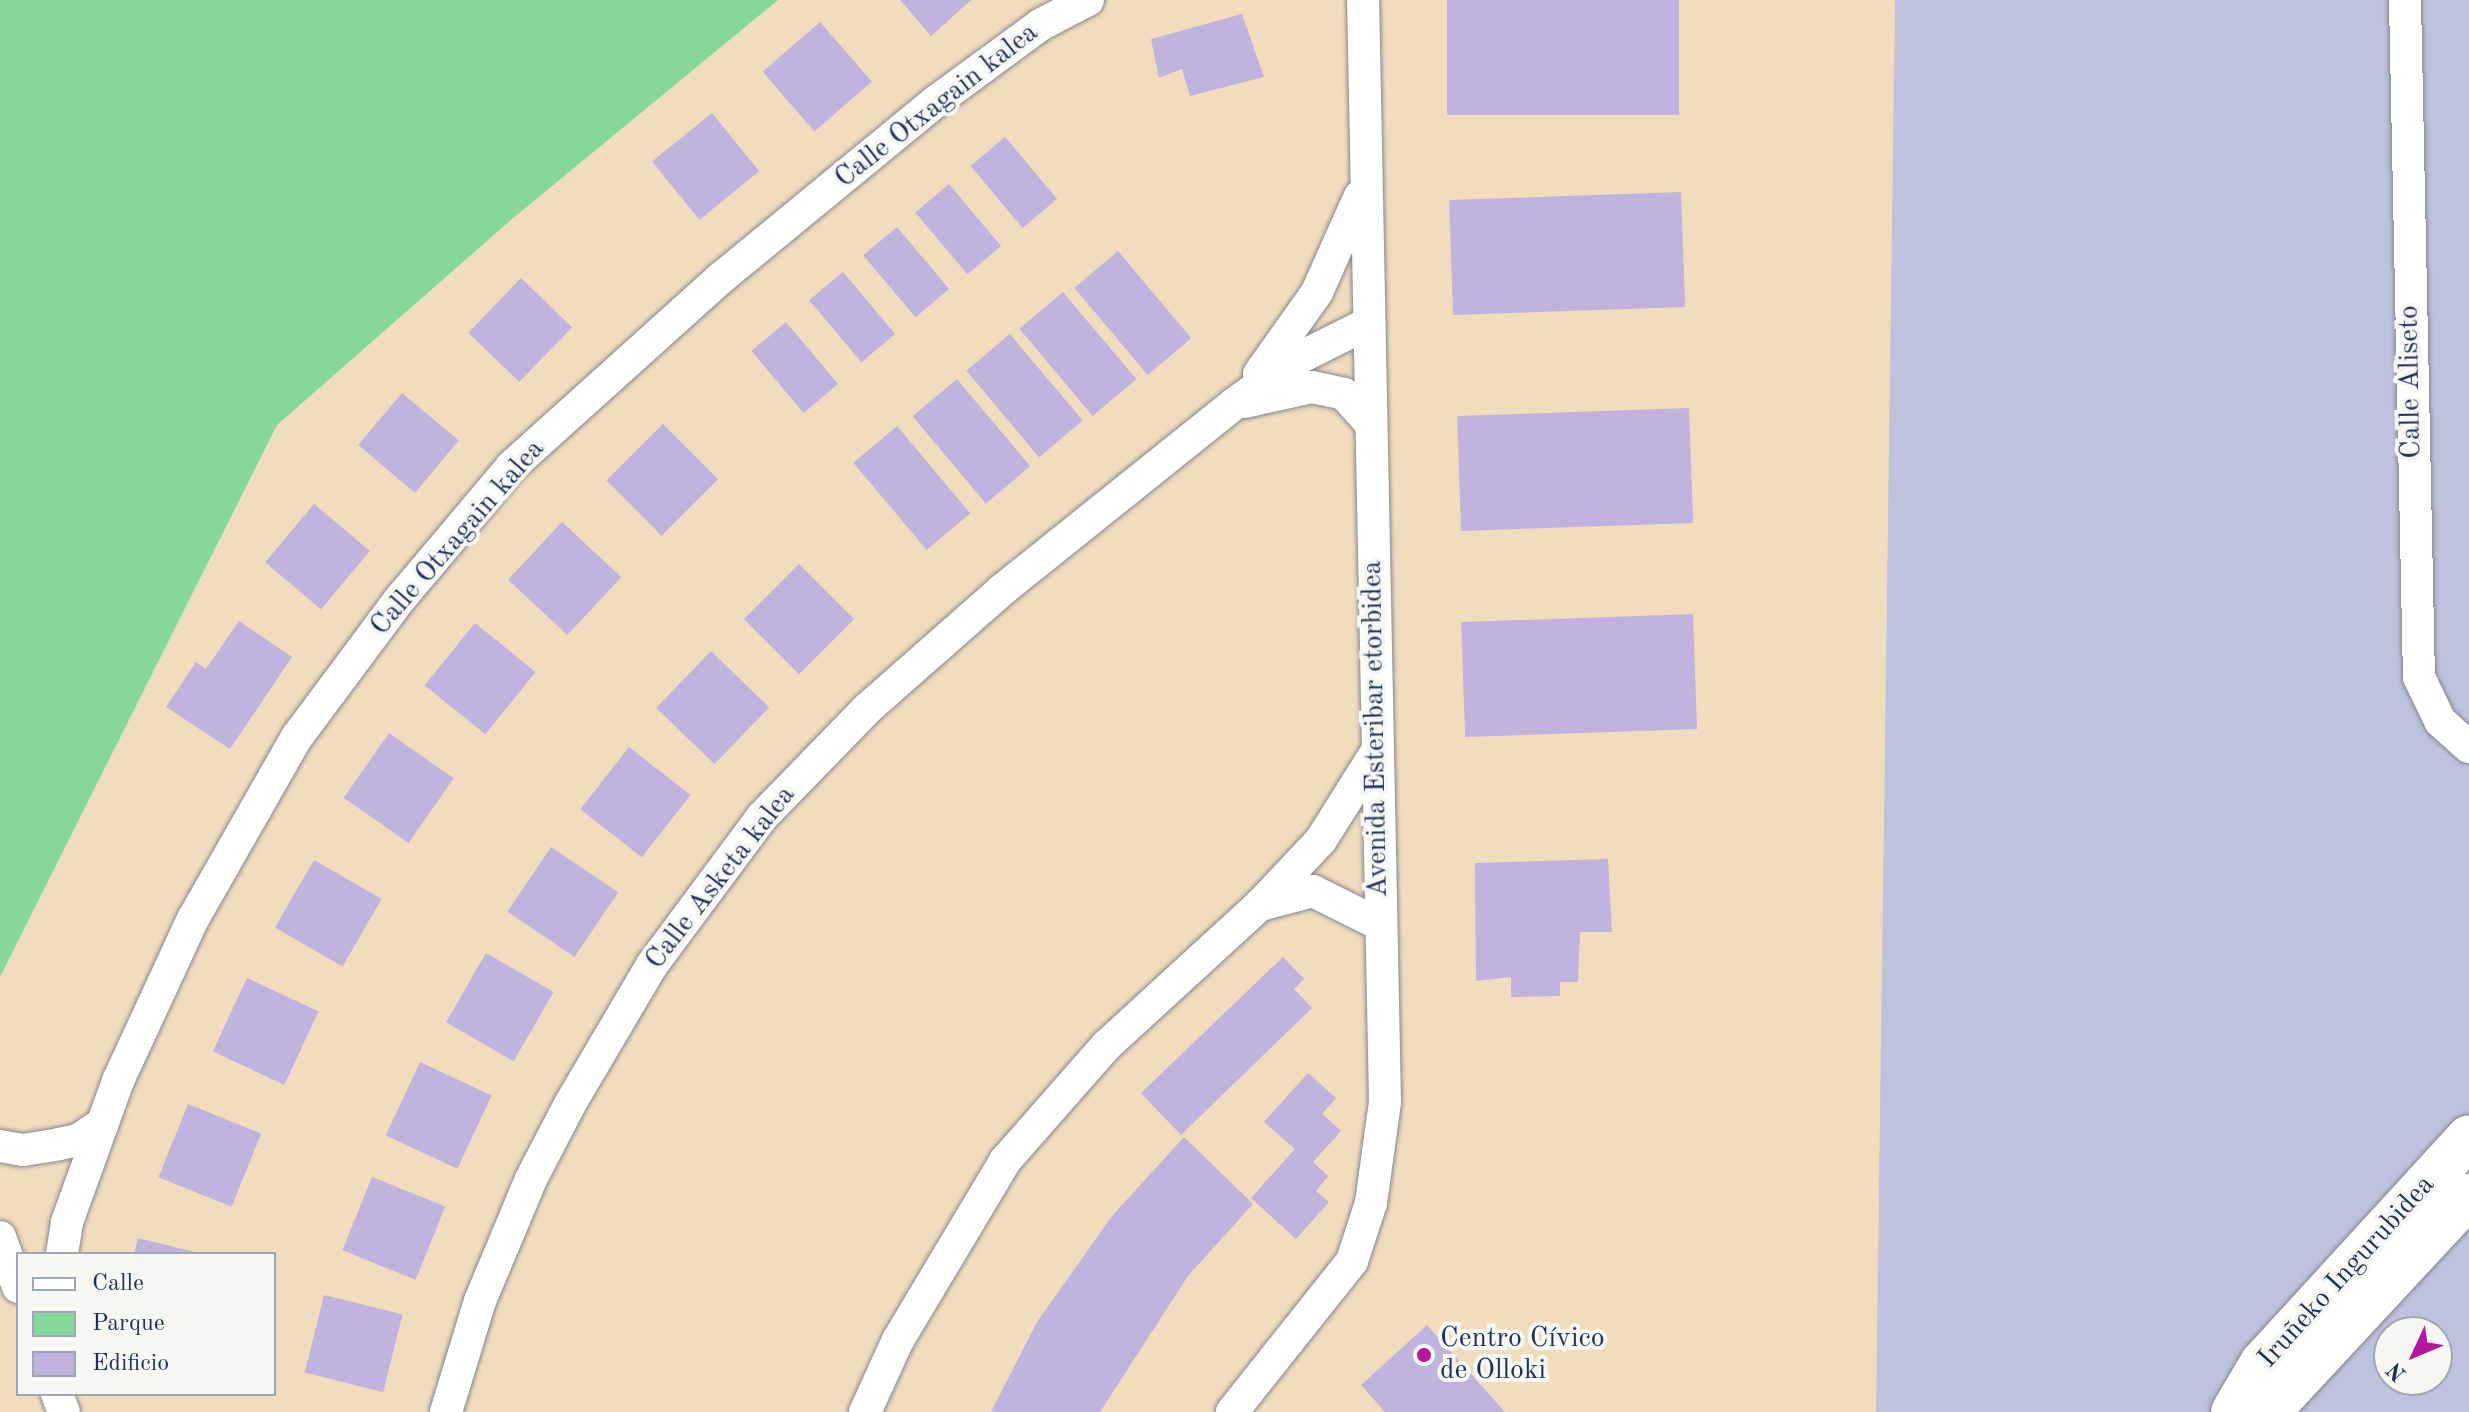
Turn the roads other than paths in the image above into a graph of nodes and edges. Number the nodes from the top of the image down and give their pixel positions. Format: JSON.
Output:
{"nodes":[{"id":1,"x":1088,"y":0,"type":"edge"},
{"id":2,"x":1363,"y":0,"type":"edge"},
{"id":3,"x":2405,"y":0,"type":"edge"},
{"id":4,"x":1365,"y":186,"type":"junction"},
{"id":5,"x":1367,"y":324,"type":"junction"},
{"id":6,"x":1234,"y":404,"type":"junction"},
{"id":7,"x":1371,"y":424,"type":"junction"},
{"id":8,"x":2469,"y":747,"type":"edge"},
{"id":9,"x":1377,"y":751,"type":"junction"},
{"id":10,"x":1260,"y":905,"type":"junction"},
{"id":11,"x":1381,"y":925,"type":"junction"},
{"id":12,"x":103,"y":1123,"type":"junction"},
{"id":13,"x":2469,"y":1137,"type":"edge"},
{"id":14,"x":0,"y":1146,"type":"edge"},
{"id":15,"x":2469,"y":1196,"type":"edge"},
{"id":16,"x":0,"y":1237,"type":"edge"},
{"id":17,"x":62,"y":1252,"type":"edge"},
{"id":18,"x":16,"y":1281,"type":"edge"},
{"id":19,"x":2274,"y":1394,"type":"edge"},
{"id":20,"x":446,"y":1412,"type":"edge"},
{"id":21,"x":865,"y":1412,"type":"edge"},
{"id":22,"x":1232,"y":1412,"type":"edge"},
{"id":23,"x":2218,"y":1412,"type":"edge"},
{"id":24,"x":2233,"y":1412,"type":"edge"}],
"edges":[{"from":1,"to":12,"type":"street","name":"Calle Otxagain kalea"},
{"from":2,"to":4,"type":"street","name":"Avenida Esteribar etorbidea"},
{"from":3,"to":8,"type":"street","name":"Calle Aliseto"},
{"from":4,"to":5,"type":"street","name":"Avenida Esteribar etorbidea"},
{"from":4,"to":6,"type":"street","name":"Calle Asketa kalea"},
{"from":5,"to":6,"type":"street","name":"Calle Asketa kalea"},
{"from":5,"to":7,"type":"street","name":"Avenida Esteribar etorbidea"},
{"from":6,"to":7,"type":"street","name":"Calle Asketa kalea"},
{"from":6,"to":20,"type":"street","name":"Calle Asketa kalea"},
{"from":7,"to":9,"type":"street","name":"Avenida Esteribar etorbidea"},
{"from":9,"to":10,"type":"street"},
{"from":9,"to":11,"type":"street","name":"Avenida Esteribar etorbidea"},
{"from":10,"to":11,"type":"street"},
{"from":10,"to":21,"type":"street"},
{"from":11,"to":22,"type":"street","name":"Avenida Esteribar etorbidea"},
{"from":12,"to":14,"type":"street"},
{"from":12,"to":17,"type":"street","name":"Calle Otxagain kalea"},
{"from":13,"to":19,"type":"highway","name":"Iruñeko Ingurubidea"},
{"from":15,"to":19,"type":"highway","name":"Iruñeko Ingurubidea"},
{"from":16,"to":18,"type":"street"},
{"from":19,"to":23,"type":"highway"},
{"from":19,"to":24,"type":"highway","name":"Iruñeko Ingurubidea"}]}
